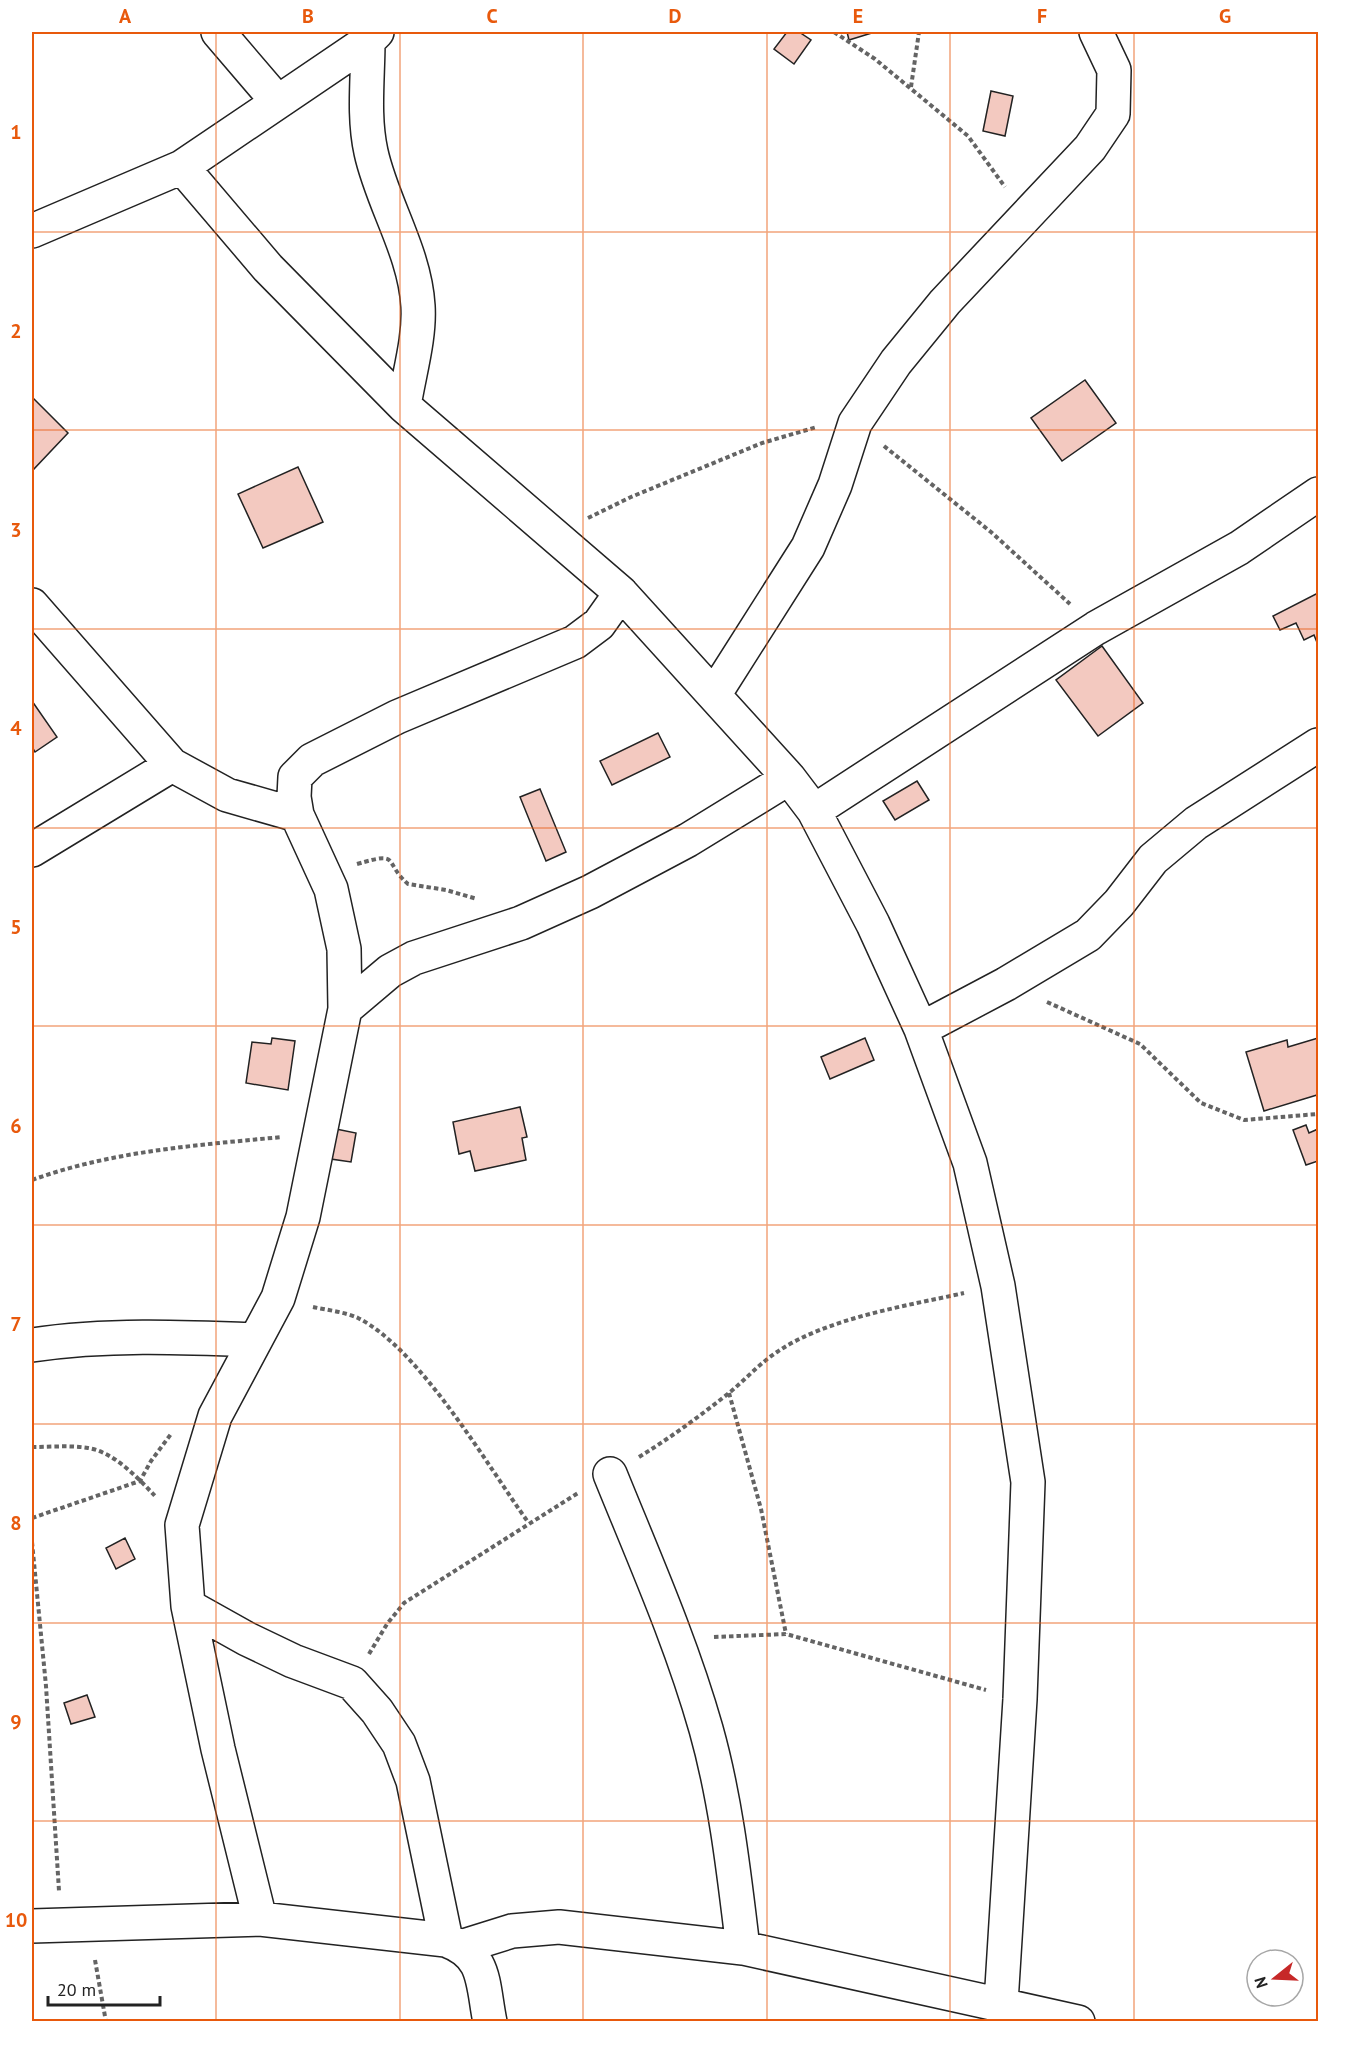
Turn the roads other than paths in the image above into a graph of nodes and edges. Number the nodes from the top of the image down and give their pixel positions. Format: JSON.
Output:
{"nodes":[{"id":1,"x":218,"y":32,"type":"edge"},
{"id":2,"x":1096,"y":32,"type":"edge"},
{"id":3,"x":373,"y":36,"type":"edge"},
{"id":4,"x":277,"y":102,"type":"junction"},
{"id":5,"x":182,"y":167,"type":"junction"},
{"id":6,"x":32,"y":231,"type":"edge"},
{"id":7,"x":404,"y":406,"type":"junction"},
{"id":8,"x":1318,"y":494,"type":"edge"},
{"id":9,"x":621,"y":593,"type":"junction"},
{"id":10,"x":32,"y":605,"type":"edge"},
{"id":11,"x":714,"y":695,"type":"junction"},
{"id":12,"x":1318,"y":745,"type":"edge"},
{"id":13,"x":172,"y":765,"type":"junction"},
{"id":14,"x":789,"y":778,"type":"junction"},
{"id":15,"x":814,"y":812,"type":"junction"},
{"id":16,"x":297,"y":815,"type":"junction"},
{"id":17,"x":32,"y":850,"type":"edge"},
{"id":18,"x":345,"y":1009,"type":"junction"},
{"id":19,"x":921,"y":1029,"type":"junction"},
{"id":20,"x":255,"y":1340,"type":"junction"},
{"id":21,"x":32,"y":1345,"type":"edge"},
{"id":22,"x":609,"y":1474,"type":"road end"},
{"id":23,"x":188,"y":1606,"type":"junction"},
{"id":24,"x":260,"y":1919,"type":"junction"},
{"id":25,"x":60,"y":1925,"type":"edge"},
{"id":26,"x":455,"y":1943,"type":"junction"},
{"id":27,"x":743,"y":1948,"type":"junction"},
{"id":28,"x":1001,"y":2003,"type":"junction"},
{"id":29,"x":490,"y":2022,"type":"edge"},
{"id":30,"x":1078,"y":2022,"type":"edge"}],
"edges":[{"from":1,"to":4,"type":"street"},
{"from":2,"to":11,"type":"street"},
{"from":3,"to":4,"type":"street"},
{"from":3,"to":7,"type":"street"},
{"from":4,"to":5,"type":"street"},
{"from":5,"to":6,"type":"street"},
{"from":5,"to":7,"type":"street"},
{"from":7,"to":9,"type":"street"},
{"from":8,"to":15,"type":"street"},
{"from":9,"to":11,"type":"street"},
{"from":9,"to":16,"type":"street"},
{"from":10,"to":13,"type":"street"},
{"from":11,"to":14,"type":"street"},
{"from":12,"to":19,"type":"street"},
{"from":13,"to":16,"type":"street"},
{"from":13,"to":17,"type":"street"},
{"from":14,"to":15,"type":"street"},
{"from":14,"to":18,"type":"street"},
{"from":15,"to":19,"type":"street"},
{"from":16,"to":18,"type":"street"},
{"from":18,"to":20,"type":"street"},
{"from":19,"to":28,"type":"street"},
{"from":20,"to":21,"type":"street"},
{"from":20,"to":23,"type":"street"},
{"from":22,"to":27,"type":"street"},
{"from":23,"to":24,"type":"street"},
{"from":23,"to":26,"type":"street"},
{"from":24,"to":25,"type":"street"},
{"from":24,"to":26,"type":"street"},
{"from":26,"to":27,"type":"street"},
{"from":26,"to":29,"type":"street"},
{"from":27,"to":28,"type":"street"},
{"from":28,"to":30,"type":"street"}]}
